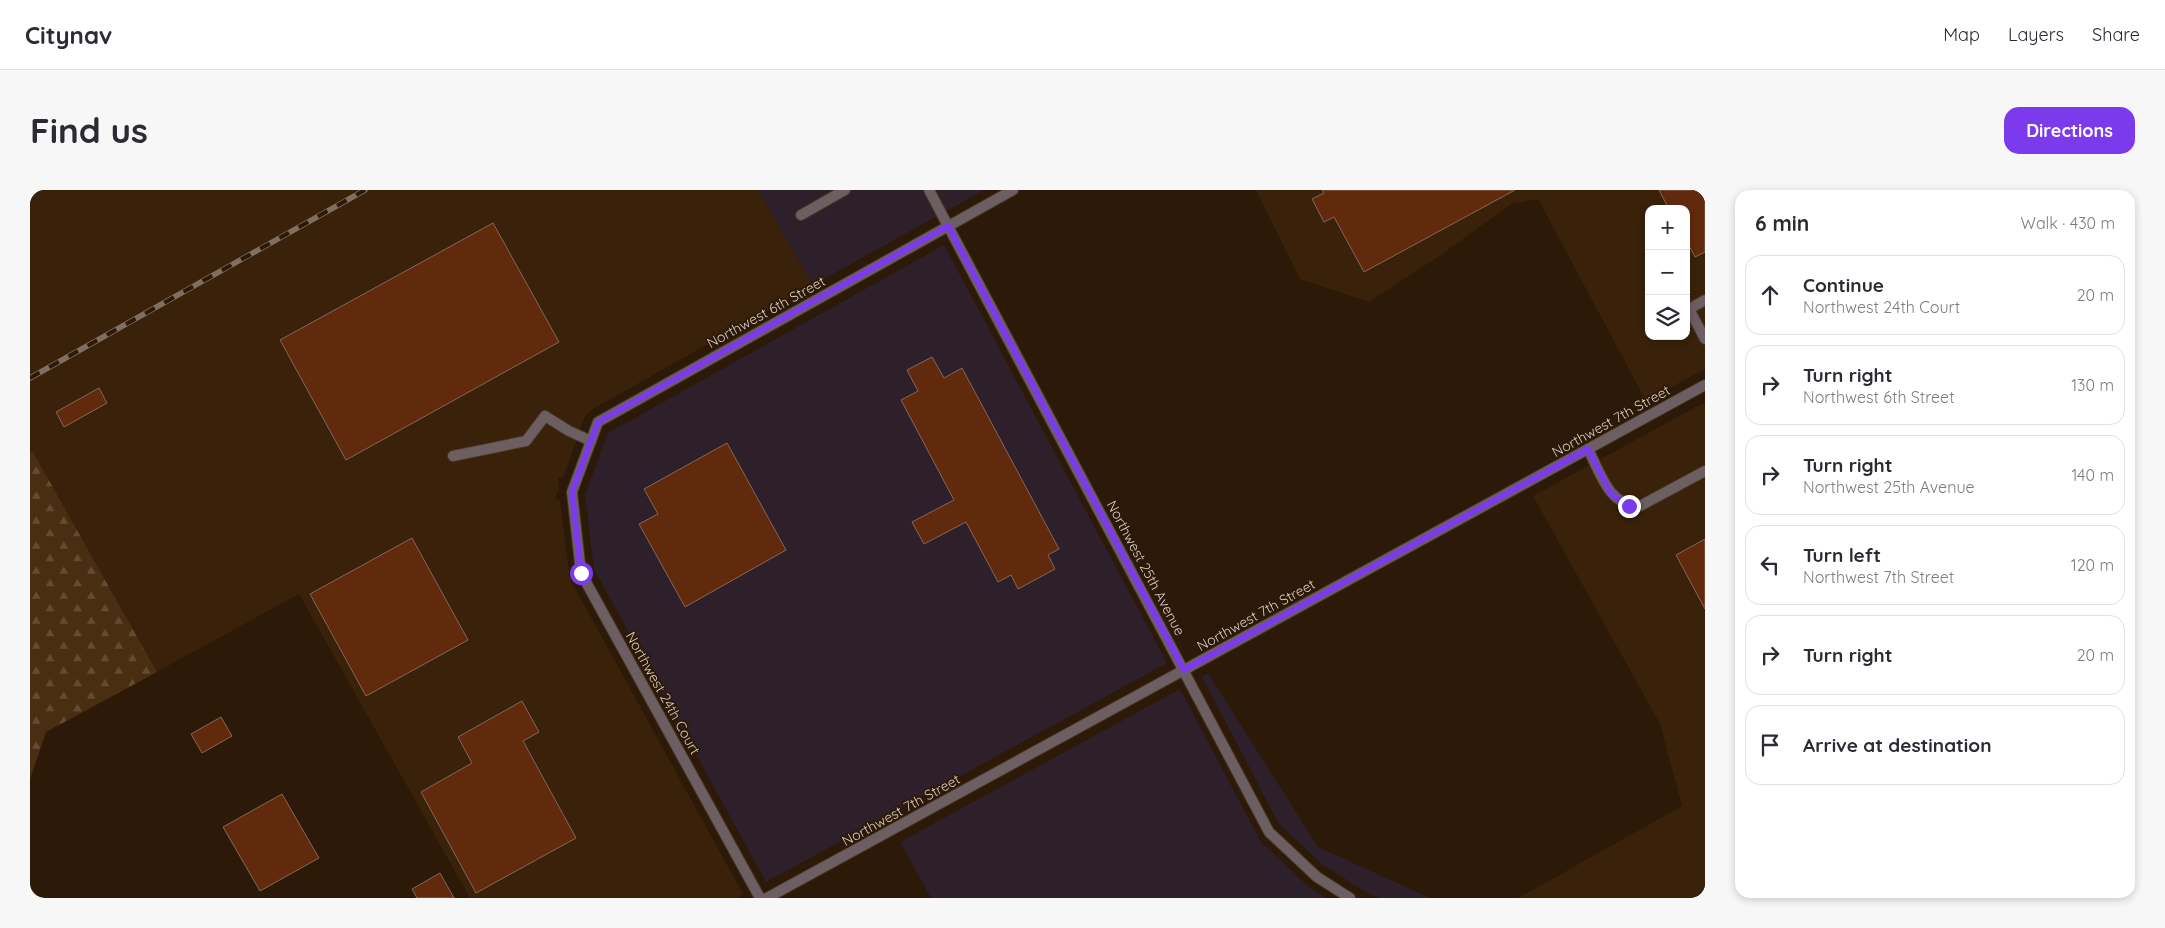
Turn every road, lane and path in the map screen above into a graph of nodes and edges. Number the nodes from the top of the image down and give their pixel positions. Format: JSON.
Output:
{"nodes":[{"id":1,"x":845,"y":190,"type":"edge"},
{"id":2,"x":928,"y":190,"type":"edge"},
{"id":3,"x":1014,"y":190,"type":"edge"},
{"id":4,"x":801,"y":215,"type":"dead end"},
{"id":5,"x":948,"y":226,"type":"junction"},
{"id":6,"x":1705,"y":300,"type":"edge"},
{"id":7,"x":1705,"y":339,"type":"edge"},
{"id":8,"x":1705,"y":385,"type":"edge"},
{"id":9,"x":591,"y":441,"type":"junction"},
{"id":10,"x":1588,"y":449,"type":"junction"},
{"id":11,"x":453,"y":456,"type":"dead end"},
{"id":12,"x":1705,"y":471,"type":"edge"},
{"id":13,"x":572,"y":492,"type":"joint"},
{"id":14,"x":1184,"y":670,"type":"junction"},
{"id":15,"x":760,"y":898,"type":"edge"},
{"id":16,"x":767,"y":898,"type":"edge"},
{"id":17,"x":1350,"y":898,"type":"edge"}],
"edges":[{"from":1,"to":4,"type":"street"},
{"from":2,"to":5,"type":"street","name":"Northwest 25th Avenue"},
{"from":3,"to":5,"type":"street","name":"Northwest 6th Street"},
{"from":5,"to":9,"type":"street","name":"Northwest 6th Street"},
{"from":5,"to":14,"type":"street","name":"Northwest 25th Avenue"},
{"from":6,"to":7,"type":"street"},
{"from":8,"to":10,"type":"street","name":"Northwest 7th Street"},
{"from":9,"to":11,"type":"street"},
{"from":9,"to":13,"type":"street","name":"Northwest 6th Street"},
{"from":10,"to":12,"type":"street"},
{"from":10,"to":14,"type":"street","name":"Northwest 7th Street"},
{"from":13,"to":15,"type":"street","name":"Northwest 24th Court"},
{"from":14,"to":16,"type":"street","name":"Northwest 7th Street"},
{"from":14,"to":17,"type":"street","name":"Northwest 25th Avenue"}]}
